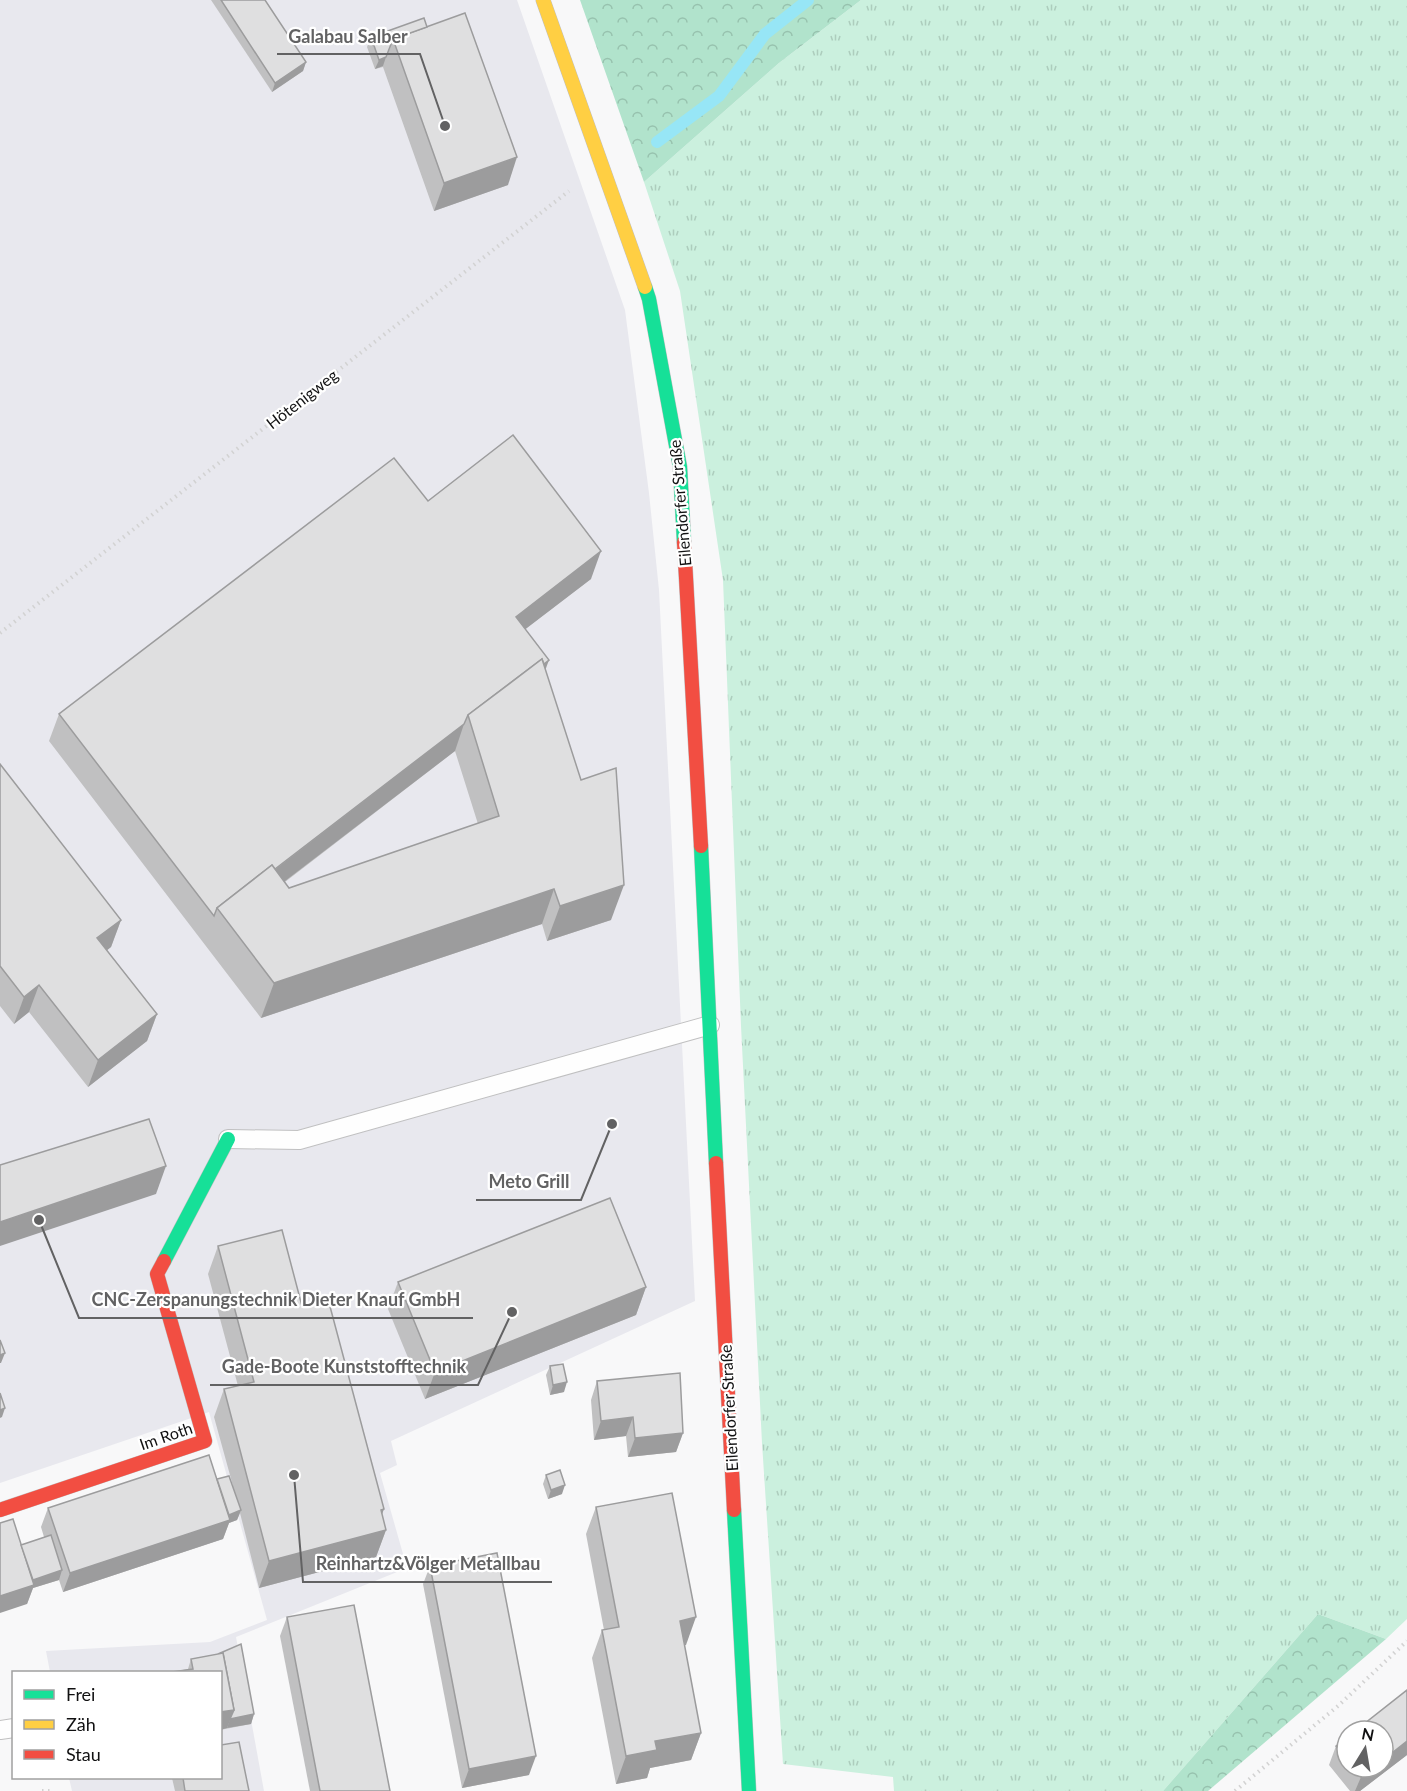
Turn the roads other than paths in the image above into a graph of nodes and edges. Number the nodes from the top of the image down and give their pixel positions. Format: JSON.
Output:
{"nodes":[{"id":1,"x":543,"y":0,"type":"edge"},
{"id":2,"x":710,"y":1025,"type":"junction"},
{"id":3,"x":228,"y":1139,"type":"joint"},
{"id":4,"x":0,"y":1510,"type":"edge"},
{"id":5,"x":747,"y":1791,"type":"edge"}],
"edges":[{"from":1,"to":2,"type":"street","name":"Eilendorfer Straße"},
{"from":2,"to":3,"type":"lane"},
{"from":2,"to":5,"type":"street","name":"Eilendorfer Straße"},
{"from":3,"to":4,"type":"street","name":"Im Roth"}]}
